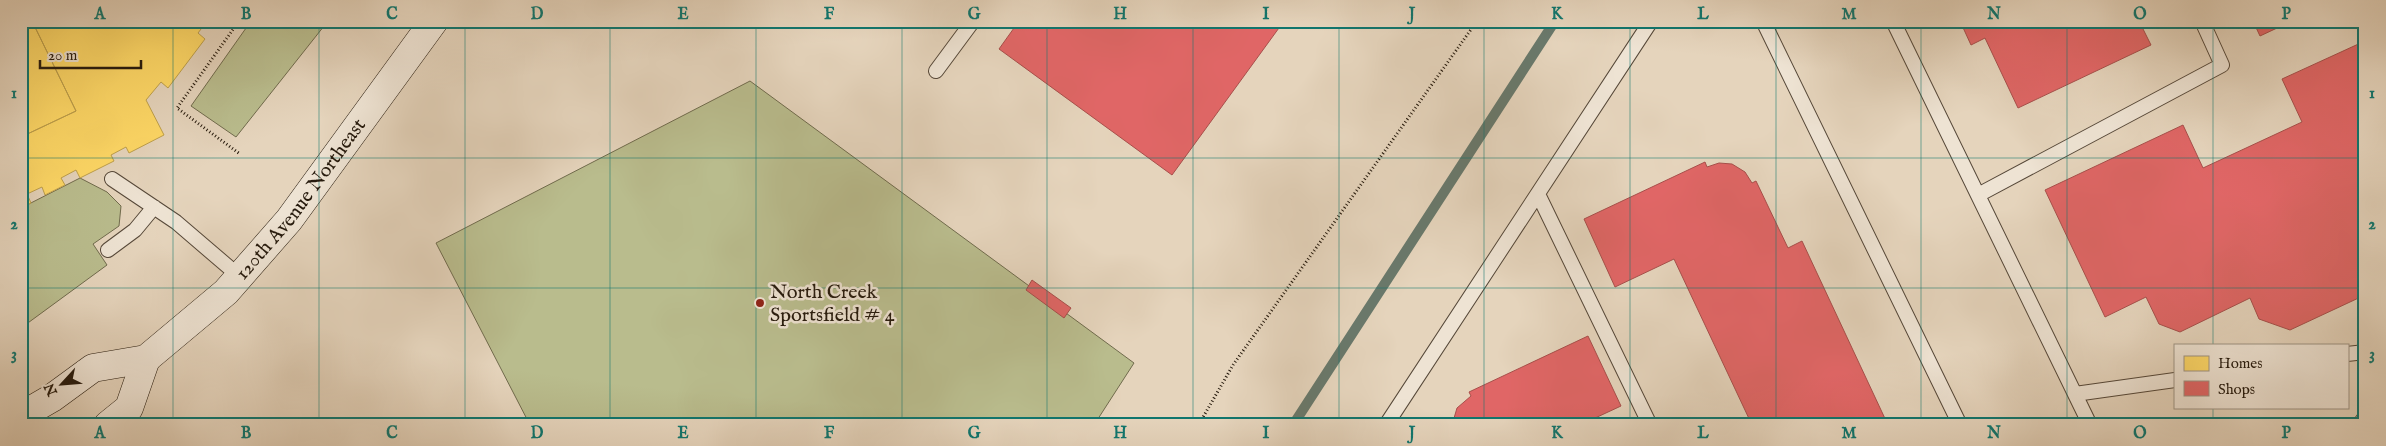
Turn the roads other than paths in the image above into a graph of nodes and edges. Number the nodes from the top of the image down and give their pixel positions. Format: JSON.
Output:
{"nodes":[{"id":1,"x":434,"y":21,"type":"edge"},
{"id":2,"x":973,"y":21,"type":"edge"},
{"id":3,"x":1651,"y":21,"type":"edge"},
{"id":4,"x":1763,"y":21,"type":"edge"},
{"id":5,"x":1893,"y":21,"type":"edge"},
{"id":6,"x":2202,"y":21,"type":"edge"},
{"id":7,"x":936,"y":71,"type":"dead end"},
{"id":8,"x":112,"y":179,"type":"dead end"},
{"id":9,"x":1538,"y":194,"type":"junction"},
{"id":10,"x":1978,"y":196,"type":"junction"},
{"id":11,"x":154,"y":207,"type":"junction"},
{"id":12,"x":108,"y":250,"type":"dead end"},
{"id":13,"x":239,"y":276,"type":"junction"},
{"id":14,"x":2365,"y":352,"type":"edge"},
{"id":15,"x":2348,"y":354,"type":"edge"},
{"id":16,"x":146,"y":359,"type":"junction"},
{"id":17,"x":2174,"y":380,"type":"edge"},
{"id":18,"x":2075,"y":394,"type":"junction"},
{"id":19,"x":21,"y":416,"type":"edge"},
{"id":20,"x":2365,"y":416,"type":"edge"},
{"id":21,"x":108,"y":425,"type":"edge"},
{"id":22,"x":1386,"y":425,"type":"edge"},
{"id":23,"x":1650,"y":425,"type":"edge"},
{"id":24,"x":1960,"y":425,"type":"edge"},
{"id":25,"x":2090,"y":425,"type":"edge"},
{"id":26,"x":2359,"y":425,"type":"edge"}],
"edges":[{"from":1,"to":13,"type":"main road","name":"120th Avenue Northeast"},
{"from":2,"to":7,"type":"lane"},
{"from":3,"to":9,"type":"lane"},
{"from":4,"to":24,"type":"lane"},
{"from":5,"to":10,"type":"lane"},
{"from":6,"to":10,"type":"lane"},
{"from":8,"to":11,"type":"lane"},
{"from":9,"to":22,"type":"lane"},
{"from":9,"to":23,"type":"lane"},
{"from":10,"to":18,"type":"lane"},
{"from":11,"to":12,"type":"lane"},
{"from":11,"to":13,"type":"lane"},
{"from":13,"to":16,"type":"main road","name":"120th Avenue Northeast"},
{"from":14,"to":15,"type":"lane"},
{"from":16,"to":19,"type":"main road"},
{"from":16,"to":21,"type":"main road"},
{"from":17,"to":18,"type":"lane"},
{"from":18,"to":25,"type":"lane"},
{"from":20,"to":26,"type":"lane"}]}
